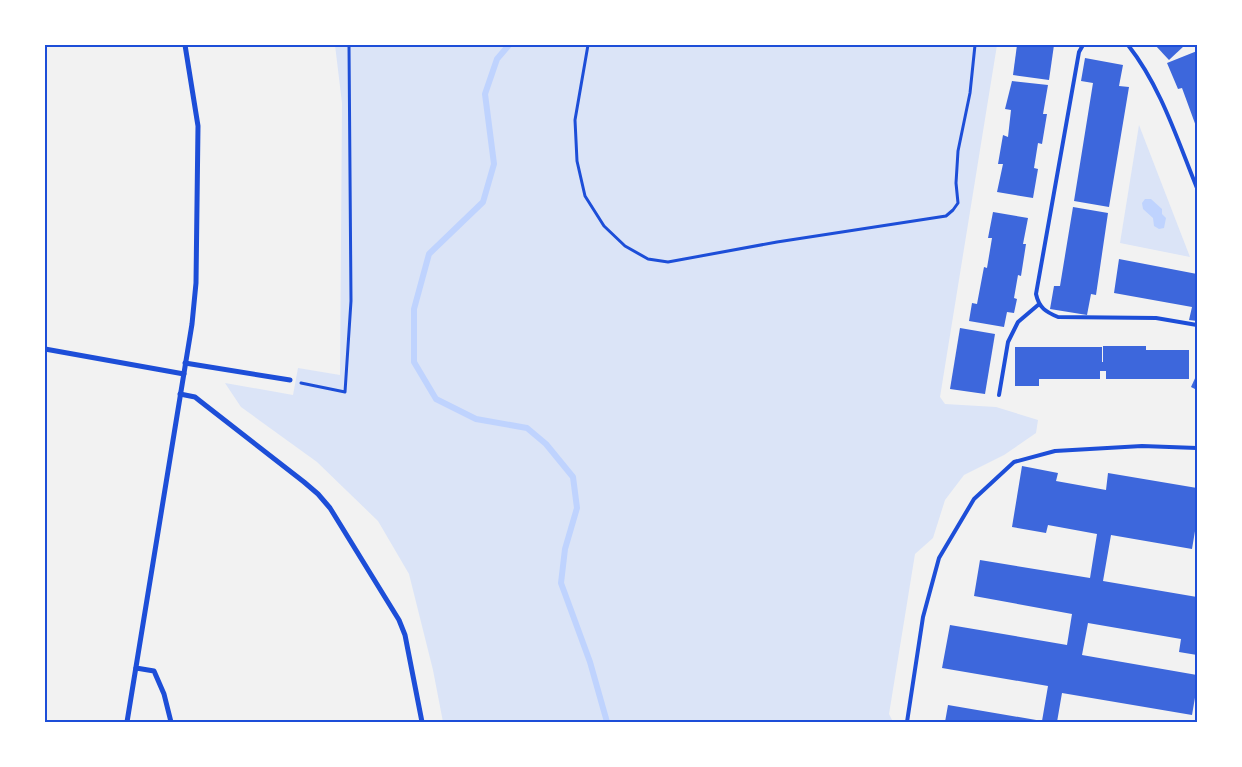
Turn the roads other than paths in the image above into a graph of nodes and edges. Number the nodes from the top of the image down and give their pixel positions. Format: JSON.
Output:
{"nodes":[{"id":1,"x":186,"y":45,"type":"edge"},
{"id":2,"x":1083,"y":45,"type":"edge"},
{"id":3,"x":1128,"y":45,"type":"edge"},
{"id":4,"x":1197,"y":188,"type":"edge"},
{"id":5,"x":1038,"y":305,"type":"junction"},
{"id":6,"x":1197,"y":325,"type":"edge"},
{"id":7,"x":45,"y":348,"type":"edge"},
{"id":8,"x":185,"y":363,"type":"junction"},
{"id":9,"x":184,"y":374,"type":"junction"},
{"id":10,"x":290,"y":380,"type":"road end"},
{"id":11,"x":180,"y":394,"type":"junction"},
{"id":12,"x":999,"y":395,"type":"dead end"},
{"id":13,"x":1197,"y":448,"type":"edge"},
{"id":14,"x":136,"y":668,"type":"junction"},
{"id":15,"x":127,"y":722,"type":"edge"},
{"id":16,"x":171,"y":722,"type":"edge"},
{"id":17,"x":422,"y":722,"type":"edge"},
{"id":18,"x":906,"y":722,"type":"edge"}],
"edges":[{"from":1,"to":8,"type":"street"},
{"from":2,"to":5,"type":"lane"},
{"from":3,"to":4,"type":"lane"},
{"from":5,"to":6,"type":"lane"},
{"from":5,"to":12,"type":"lane"},
{"from":7,"to":9,"type":"street"},
{"from":8,"to":9,"type":"street"},
{"from":8,"to":10,"type":"street"},
{"from":9,"to":11,"type":"street"},
{"from":11,"to":14,"type":"street"},
{"from":11,"to":17,"type":"street"},
{"from":13,"to":18,"type":"lane"},
{"from":14,"to":15,"type":"street"},
{"from":14,"to":16,"type":"street"}]}
